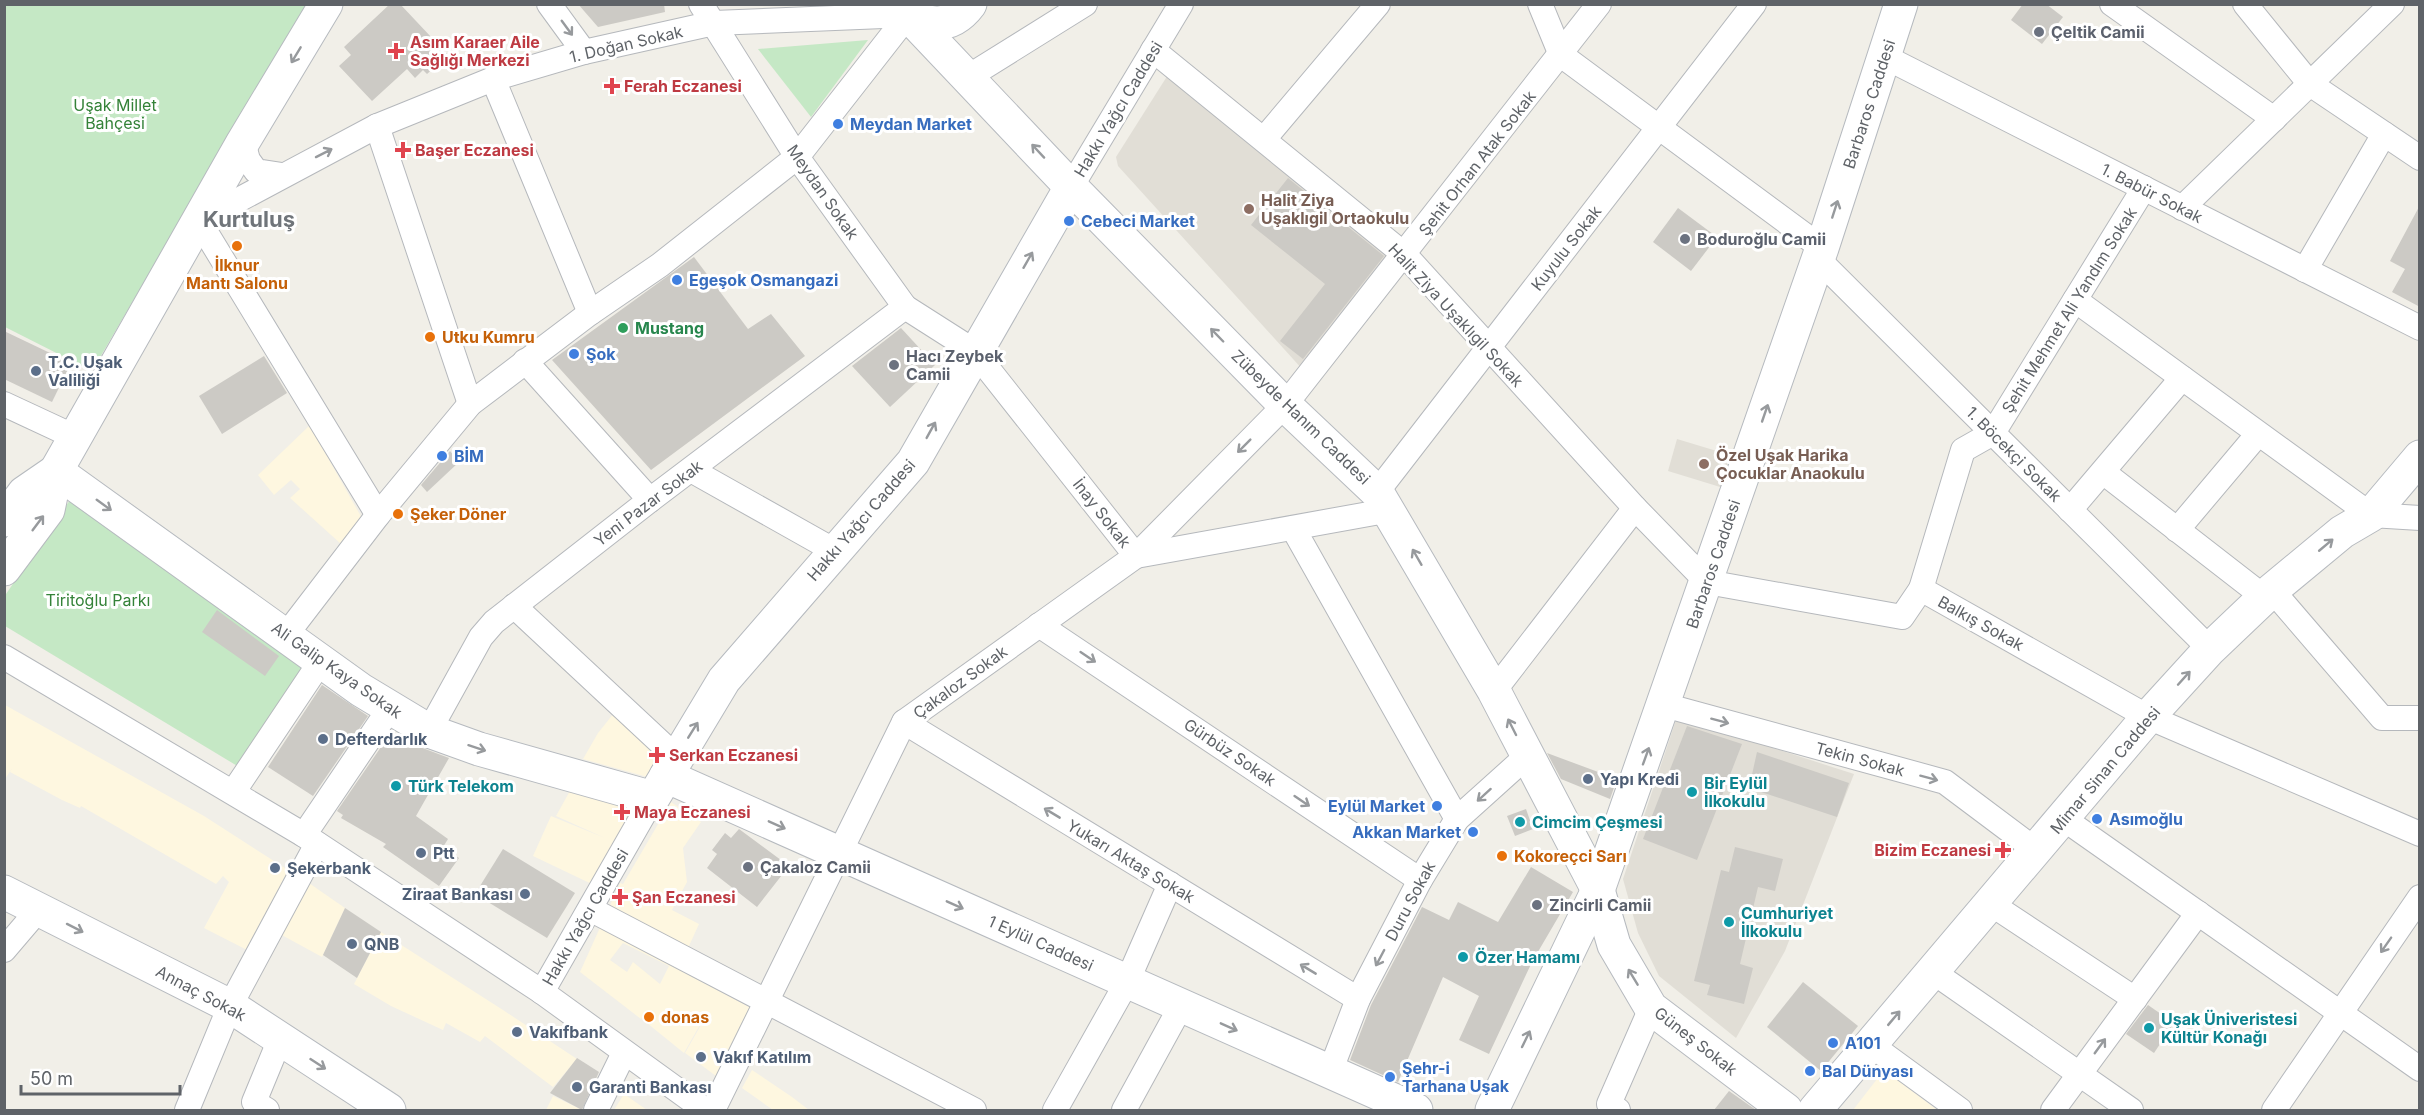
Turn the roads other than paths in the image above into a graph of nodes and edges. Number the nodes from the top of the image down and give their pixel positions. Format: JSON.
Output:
{"nodes":[{"id":1,"x":326,"y":4,"type":"edge"},
{"id":2,"x":549,"y":4,"type":"edge"},
{"id":3,"x":970,"y":4,"type":"edge"},
{"id":4,"x":1085,"y":4,"type":"edge"},
{"id":5,"x":1181,"y":4,"type":"edge"},
{"id":6,"x":1378,"y":4,"type":"edge"},
{"id":7,"x":1540,"y":4,"type":"edge"},
{"id":8,"x":1599,"y":4,"type":"edge"},
{"id":9,"x":1754,"y":4,"type":"edge"},
{"id":10,"x":1901,"y":4,"type":"edge"},
{"id":11,"x":2112,"y":4,"type":"edge"},
{"id":12,"x":2245,"y":4,"type":"edge"},
{"id":13,"x":2392,"y":4,"type":"edge"},
{"id":14,"x":907,"y":7,"type":"edge"},
{"id":15,"x":708,"y":14,"type":"edge"},
{"id":16,"x":1153,"y":50,"type":"junction"},
{"id":17,"x":584,"y":52,"type":"junction"},
{"id":18,"x":1561,"y":55,"type":"junction"},
{"id":19,"x":1885,"y":57,"type":"junction"},
{"id":20,"x":968,"y":76,"type":"junction"},
{"id":21,"x":493,"y":79,"type":"junction"},
{"id":22,"x":2310,"y":84,"type":"junction"},
{"id":23,"x":2274,"y":119,"type":"junction"},
{"id":24,"x":377,"y":126,"type":"junction"},
{"id":25,"x":1659,"y":128,"type":"junction"},
{"id":26,"x":2384,"y":134,"type":"junction"},
{"id":27,"x":1264,"y":140,"type":"junction"},
{"id":28,"x":243,"y":142,"type":"junction"},
{"id":29,"x":797,"y":157,"type":"junction"},
{"id":30,"x":2420,"y":158,"type":"edge"},
{"id":31,"x":282,"y":175,"type":"junction"},
{"id":32,"x":1071,"y":187,"type":"junction"},
{"id":33,"x":2144,"y":188,"type":"junction"},
{"id":34,"x":2182,"y":208,"type":"junction"},
{"id":35,"x":199,"y":221,"type":"junction"},
{"id":36,"x":1820,"y":254,"type":"junction"},
{"id":37,"x":1405,"y":255,"type":"junction"},
{"id":38,"x":2305,"y":270,"type":"junction"},
{"id":39,"x":2075,"y":300,"type":"junction"},
{"id":40,"x":905,"y":307,"type":"junction"},
{"id":41,"x":590,"y":313,"type":"junction"},
{"id":42,"x":2420,"y":328,"type":"edge"},
{"id":43,"x":1488,"y":348,"type":"junction"},
{"id":44,"x":974,"y":351,"type":"junction"},
{"id":45,"x":525,"y":361,"type":"junction"},
{"id":46,"x":2182,"y":378,"type":"junction"},
{"id":47,"x":4,"y":404,"type":"edge"},
{"id":48,"x":470,"y":404,"type":"junction"},
{"id":49,"x":1285,"y":405,"type":"junction"},
{"id":50,"x":1993,"y":433,"type":"junction"},
{"id":51,"x":2258,"y":434,"type":"junction"},
{"id":52,"x":75,"y":437,"type":"junction"},
{"id":53,"x":2420,"y":457,"type":"edge"},
{"id":54,"x":691,"y":470,"type":"junction"},
{"id":55,"x":56,"y":471,"type":"junction"},
{"id":56,"x":2103,"y":472,"type":"junction"},
{"id":57,"x":650,"y":500,"type":"junction"},
{"id":58,"x":1384,"y":501,"type":"junction"},
{"id":59,"x":1635,"y":508,"type":"junction"},
{"id":60,"x":2070,"y":510,"type":"junction"},
{"id":61,"x":378,"y":515,"type":"junction"},
{"id":62,"x":2371,"y":515,"type":"junction"},
{"id":63,"x":2420,"y":518,"type":"edge"},
{"id":64,"x":4,"y":520,"type":"edge"},
{"id":65,"x":1293,"y":528,"type":"junction"},
{"id":66,"x":2177,"y":530,"type":"junction"},
{"id":67,"x":835,"y":551,"type":"junction"},
{"id":68,"x":1136,"y":556,"type":"junction"},
{"id":69,"x":4,"y":569,"type":"edge"},
{"id":70,"x":1707,"y":582,"type":"junction"},
{"id":71,"x":1921,"y":589,"type":"junction"},
{"id":72,"x":2268,"y":593,"type":"junction"},
{"id":73,"x":514,"y":606,"type":"junction"},
{"id":74,"x":1039,"y":625,"type":"junction"},
{"id":75,"x":286,"y":635,"type":"junction"},
{"id":76,"x":2210,"y":649,"type":"junction"},
{"id":77,"x":4,"y":657,"type":"edge"},
{"id":78,"x":321,"y":661,"type":"junction"},
{"id":79,"x":1494,"y":691,"type":"junction"},
{"id":80,"x":1664,"y":705,"type":"junction"},
{"id":81,"x":390,"y":708,"type":"junction"},
{"id":82,"x":2148,"y":717,"type":"junction"},
{"id":83,"x":2420,"y":718,"type":"edge"},
{"id":84,"x":904,"y":722,"type":"junction"},
{"id":85,"x":429,"y":731,"type":"junction"},
{"id":86,"x":1527,"y":756,"type":"junction"},
{"id":87,"x":665,"y":777,"type":"junction"},
{"id":88,"x":234,"y":791,"type":"junction"},
{"id":89,"x":1457,"y":819,"type":"junction"},
{"id":90,"x":2064,"y":819,"type":"junction"},
{"id":91,"x":2420,"y":834,"type":"edge"},
{"id":92,"x":311,"y":840,"type":"junction"},
{"id":93,"x":2037,"y":850,"type":"junction"},
{"id":94,"x":840,"y":854,"type":"junction"},
{"id":95,"x":1420,"y":880,"type":"junction"},
{"id":96,"x":1170,"y":885,"type":"junction"},
{"id":97,"x":1598,"y":890,"type":"junction"},
{"id":98,"x":4,"y":892,"type":"edge"},
{"id":99,"x":2420,"y":897,"type":"edge"},
{"id":100,"x":1991,"y":904,"type":"junction"},
{"id":101,"x":39,"y":909,"type":"junction"},
{"id":102,"x":590,"y":909,"type":"junction"},
{"id":103,"x":2198,"y":913,"type":"junction"},
{"id":104,"x":4,"y":950,"type":"edge"},
{"id":105,"x":1933,"y":972,"type":"junction"},
{"id":106,"x":1127,"y":982,"type":"junction"},
{"id":107,"x":542,"y":992,"type":"junction"},
{"id":108,"x":1358,"y":999,"type":"junction"},
{"id":109,"x":2135,"y":999,"type":"junction"},
{"id":110,"x":766,"y":1001,"type":"junction"},
{"id":111,"x":230,"y":1006,"type":"junction"},
{"id":112,"x":1181,"y":1006,"type":"junction"},
{"id":113,"x":1651,"y":1008,"type":"junction"},
{"id":114,"x":2340,"y":1012,"type":"junction"},
{"id":115,"x":280,"y":1039,"type":"junction"},
{"id":116,"x":1871,"y":1045,"type":"junction"},
{"id":117,"x":624,"y":1053,"type":"junction"},
{"id":118,"x":2420,"y":1069,"type":"edge"},
{"id":119,"x":1330,"y":1072,"type":"junction"},
{"id":120,"x":2080,"y":1074,"type":"junction"},
{"id":121,"x":1374,"y":1102,"type":"edge"},
{"id":122,"x":261,"y":1106,"type":"edge"},
{"id":123,"x":187,"y":1110,"type":"edge"},
{"id":124,"x":389,"y":1110,"type":"edge"},
{"id":125,"x":596,"y":1110,"type":"edge"},
{"id":126,"x":705,"y":1110,"type":"edge"},
{"id":127,"x":713,"y":1110,"type":"edge"},
{"id":128,"x":974,"y":1110,"type":"edge"},
{"id":129,"x":1055,"y":1110,"type":"edge"},
{"id":130,"x":1124,"y":1110,"type":"edge"},
{"id":131,"x":1416,"y":1110,"type":"edge"},
{"id":132,"x":1492,"y":1110,"type":"edge"},
{"id":133,"x":1618,"y":1110,"type":"edge"},
{"id":134,"x":1786,"y":1110,"type":"edge"},
{"id":135,"x":1815,"y":1110,"type":"edge"},
{"id":136,"x":1960,"y":1110,"type":"edge"},
{"id":137,"x":2053,"y":1110,"type":"edge"},
{"id":138,"x":2132,"y":1110,"type":"edge"},
{"id":139,"x":2274,"y":1110,"type":"edge"}],
"edges":[{"from":1,"to":28,"type":"main road","one_way":true},
{"from":2,"to":17,"type":"street","one_way":true},
{"from":3,"to":14,"type":"main road"},
{"from":4,"to":20,"type":"street"},
{"from":5,"to":16,"type":"street","name":"Hakkı Yağcı Caddesi"},
{"from":6,"to":27,"type":"street"},
{"from":7,"to":18,"type":"street"},
{"from":8,"to":18,"type":"street","name":"Şehit Orhan Atak Sokak"},
{"from":9,"to":25,"type":"street","name":"Kuyulu Sokak"},
{"from":10,"to":19,"type":"main road","name":"Barbaros Caddesi"},
{"from":11,"to":23,"type":"street"},
{"from":12,"to":22,"type":"street"},
{"from":13,"to":22,"type":"street"},
{"from":14,"to":15,"type":"street","name":"1. Doğan Sokak"},
{"from":14,"to":20,"type":"main road","name":"Zübeyde Hanım Caddesi"},
{"from":14,"to":29,"type":"street"},
{"from":15,"to":17,"type":"street","name":"1. Doğan Sokak"},
{"from":15,"to":29,"type":"street","name":"Meydan Sokak"},
{"from":16,"to":27,"type":"street","name":"Halit Ziya Uşaklıgil Sokak"},
{"from":16,"to":32,"type":"street","name":"Hakkı Yağcı Caddesi"},
{"from":17,"to":21,"type":"street","name":"1. Doğan Sokak"},
{"from":18,"to":25,"type":"street","name":"1. Böcekçi Sokak"},
{"from":18,"to":37,"type":"street","name":"Şehit Orhan Atak Sokak"},
{"from":19,"to":33,"type":"street","name":"1. Babür Sokak"},
{"from":36,"to":19,"type":"main road","name":"Barbaros Caddesi","one_way":true},
{"from":32,"to":20,"type":"main road","name":"Zübeyde Hanım Caddesi","one_way":true},
{"from":21,"to":24,"type":"street","name":"1. Doğan Sokak"},
{"from":21,"to":41,"type":"street"},
{"from":22,"to":23,"type":"street"},
{"from":22,"to":26,"type":"street"},
{"from":23,"to":34,"type":"street"},
{"from":31,"to":24,"type":"street","name":"1. Doğan Sokak","one_way":true},
{"from":24,"to":48,"type":"street"},
{"from":25,"to":36,"type":"street","name":"1. Böcekçi Sokak"},
{"from":25,"to":43,"type":"street","name":"Kuyulu Sokak"},
{"from":26,"to":30,"type":"street"},
{"from":26,"to":38,"type":"street"},
{"from":27,"to":37,"type":"street","name":"Halit Ziya Uşaklıgil Sokak"},
{"from":28,"to":31,"type":"street"},
{"from":28,"to":35,"type":"main road"},
{"from":29,"to":40,"type":"street","name":"Meydan Sokak"},
{"from":29,"to":41,"type":"street"},
{"from":31,"to":35,"type":"street","name":"1. Doğan Sokak"},
{"from":44,"to":32,"type":"main road","name":"Hakkı Yağcı Caddesi","one_way":true},
{"from":49,"to":32,"type":"main road","name":"Zübeyde Hanım Caddesi","one_way":true},
{"from":33,"to":34,"type":"street","name":"1. Babür Sokak"},
{"from":33,"to":39,"type":"street","name":"Şehit Mehmet Ali Yandım Sokak"},
{"from":34,"to":38,"type":"street","name":"1. Babür Sokak"},
{"from":35,"to":52,"type":"main road"},
{"from":35,"to":61,"type":"street"},
{"from":36,"to":50,"type":"street","name":"1. Böcekçi Sokak"},
{"from":70,"to":36,"type":"main road","name":"Barbaros Caddesi","one_way":true},
{"from":37,"to":43,"type":"street","name":"Halit Ziya Uşaklıgil Sokak"},
{"from":37,"to":49,"type":"street","name":"Şehit Orhan Atak Sokak"},
{"from":38,"to":42,"type":"street","name":"1. Babür Sokak"},
{"from":39,"to":46,"type":"street"},
{"from":39,"to":50,"type":"street","name":"Şehit Mehmet Ali Yandım Sokak"},
{"from":40,"to":44,"type":"street","name":"Meydan Sokak"},
{"from":40,"to":54,"type":"street","name":"Yeni Pazar Sokak"},
{"from":41,"to":45,"type":"street"},
{"from":43,"to":58,"type":"street","name":"Kuyulu Sokak"},
{"from":43,"to":59,"type":"street","name":"Halit Ziya Uşaklıgil Sokak"},
{"from":67,"to":44,"type":"main road","name":"Hakkı Yağcı Caddesi","one_way":true},
{"from":44,"to":68,"type":"street","name":"İnay Sokak"},
{"from":45,"to":48,"type":"street"},
{"from":45,"to":57,"type":"street"},
{"from":46,"to":51,"type":"street"},
{"from":46,"to":56,"type":"street"},
{"from":47,"to":52,"type":"street"},
{"from":48,"to":61,"type":"street"},
{"from":49,"to":58,"type":"main road","name":"Zübeyde Hanım Caddesi"},
{"from":49,"to":68,"type":"street","name":"Çakaloz Sokak","one_way":true},
{"from":50,"to":60,"type":"street","name":"1. Böcekçi Sokak"},
{"from":50,"to":71,"type":"street","name":"Şehit Mehmet Ali Yandım Sokak"},
{"from":51,"to":62,"type":"street"},
{"from":51,"to":66,"type":"street"},
{"from":52,"to":55,"type":"main road"},
{"from":53,"to":62,"type":"main road","name":"Mimar Sinan Caddesi"},
{"from":54,"to":57,"type":"street","name":"Yeni Pazar Sokak"},
{"from":54,"to":67,"type":"street"},
{"from":55,"to":64,"type":"main road"},
{"from":69,"to":55,"type":"main road","one_way":true},
{"from":55,"to":75,"type":"main road","name":"Ali Galip Kaya Sokak","one_way":true},
{"from":56,"to":60,"type":"street"},
{"from":56,"to":66,"type":"street"},
{"from":57,"to":73,"type":"street","name":"Yeni Pazar Sokak"},
{"from":58,"to":65,"type":"street","name":"İnay Sokak"},
{"from":79,"to":58,"type":"main road","name":"Zübeyde Hanım Caddesi","one_way":true},
{"from":59,"to":70,"type":"street","name":"Halit Ziya Uşaklıgil Sokak"},
{"from":59,"to":79,"type":"street"},
{"from":60,"to":76,"type":"street","name":"1. Böcekçi Sokak"},
{"from":61,"to":75,"type":"street"},
{"from":62,"to":63,"type":"street"},
{"from":72,"to":62,"type":"main road","name":"Mimar Sinan Caddesi","one_way":true},
{"from":65,"to":68,"type":"street","name":"İnay Sokak"},
{"from":65,"to":89,"type":"street"},
{"from":66,"to":72,"type":"street"},
{"from":87,"to":67,"type":"main road","name":"Hakkı Yağcı Caddesi","one_way":true},
{"from":68,"to":74,"type":"street","name":"Çakaloz Sokak"},
{"from":70,"to":71,"type":"street","name":"Balkış Sokak"},
{"from":70,"to":80,"type":"main road","name":"Barbaros Caddesi"},
{"from":71,"to":82,"type":"street","name":"Balkış Sokak"},
{"from":72,"to":76,"type":"main road","name":"Mimar Sinan Caddesi"},
{"from":72,"to":83,"type":"street"},
{"from":73,"to":85,"type":"street","name":"Yeni Pazar Sokak"},
{"from":73,"to":87,"type":"street"},
{"from":74,"to":84,"type":"street","name":"Çakaloz Sokak"},
{"from":74,"to":95,"type":"street","name":"Gürbüz Sokak","one_way":true},
{"from":75,"to":78,"type":"main road","name":"Ali Galip Kaya Sokak"},
{"from":82,"to":76,"type":"main road","name":"Mimar Sinan Caddesi","one_way":true},
{"from":77,"to":88,"type":"street"},
{"from":78,"to":81,"type":"main road","name":"Ali Galip Kaya Sokak"},
{"from":78,"to":88,"type":"street"},
{"from":86,"to":79,"type":"main road","name":"Zübeyde Hanım Caddesi","one_way":true},
{"from":80,"to":93,"type":"street","name":"Tekin Sokak","one_way":true},
{"from":97,"to":80,"type":"main road","name":"Barbaros Caddesi","one_way":true},
{"from":81,"to":85,"type":"main road","name":"Ali Galip Kaya Sokak"},
{"from":81,"to":92,"type":"street"},
{"from":82,"to":90,"type":"main road","name":"Mimar Sinan Caddesi"},
{"from":82,"to":91,"type":"street","name":"Balkış Sokak"},
{"from":84,"to":94,"type":"street","name":"Çakaloz Sokak"},
{"from":96,"to":84,"type":"street","name":"Yukarı Aktaş Sokak","one_way":true},
{"from":85,"to":87,"type":"main road","name":"Ali Galip Kaya Sokak","one_way":true},
{"from":86,"to":89,"type":"street","name":"Duru Sokak","one_way":true},
{"from":86,"to":97,"type":"main road","name":"Zübeyde Hanım Caddesi"},
{"from":87,"to":94,"type":"main road","name":"1 Eylül Caddesi","one_way":true},
{"from":87,"to":102,"type":"street","name":"Hakkı Yağcı Caddesi"},
{"from":88,"to":92,"type":"street"},
{"from":89,"to":95,"type":"street","name":"Duru Sokak"},
{"from":90,"to":93,"type":"main road","name":"Mimar Sinan Caddesi"},
{"from":90,"to":103,"type":"street"},
{"from":92,"to":107,"type":"street"},
{"from":92,"to":111,"type":"street"},
{"from":93,"to":100,"type":"main road","name":"Mimar Sinan Caddesi"},
{"from":94,"to":106,"type":"main road","name":"1 Eylül Caddesi","one_way":true},
{"from":94,"to":110,"type":"street","name":"Çakaloz Sokak"},
{"from":95,"to":108,"type":"street","name":"Duru Sokak","one_way":true},
{"from":96,"to":106,"type":"street"},
{"from":108,"to":96,"type":"street","name":"Yukarı Aktaş Sokak","one_way":true},
{"from":113,"to":97,"type":"main road","name":"Güneş Sokak","one_way":true},
{"from":132,"to":97,"type":"main road","name":"Barbaros Caddesi","one_way":true},
{"from":98,"to":101,"type":"main road","name":"Annaç Sokak"},
{"from":99,"to":114,"type":"street","one_way":true},
{"from":100,"to":105,"type":"main road","name":"Mimar Sinan Caddesi"},
{"from":100,"to":109,"type":"street"},
{"from":101,"to":104,"type":"street"},
{"from":101,"to":111,"type":"main road","name":"Annaç Sokak","one_way":true},
{"from":102,"to":107,"type":"street","name":"Hakkı Yağcı Caddesi"},
{"from":102,"to":110,"type":"street"},
{"from":103,"to":109,"type":"street"},
{"from":103,"to":114,"type":"street"},
{"from":116,"to":105,"type":"main road","name":"Mimar Sinan Caddesi","one_way":true},
{"from":105,"to":120,"type":"street"},
{"from":106,"to":112,"type":"main road","name":"1 Eylül Caddesi"},
{"from":106,"to":129,"type":"street"},
{"from":107,"to":117,"type":"street"},
{"from":108,"to":119,"type":"street","name":"Duru Sokak"},
{"from":120,"to":109,"type":"street","one_way":true},
{"from":110,"to":127,"type":"street","name":"Çakaloz Sokak"},
{"from":110,"to":128,"type":"street"},
{"from":111,"to":115,"type":"main road","name":"Annaç Sokak"},
{"from":111,"to":123,"type":"street"},
{"from":112,"to":119,"type":"main road","name":"1 Eylül Caddesi","one_way":true},
{"from":112,"to":130,"type":"street"},
{"from":113,"to":133,"type":"street"},
{"from":113,"to":134,"type":"main road","name":"Güneş Sokak"},
{"from":114,"to":118,"type":"street"},
{"from":114,"to":139,"type":"street"},
{"from":115,"to":122,"type":"street"},
{"from":115,"to":124,"type":"main road","name":"Annaç Sokak","one_way":true},
{"from":116,"to":135,"type":"main road","name":"Mimar Sinan Caddesi"},
{"from":116,"to":136,"type":"street"},
{"from":117,"to":125,"type":"street"},
{"from":117,"to":126,"type":"street"},
{"from":119,"to":121,"type":"main road","name":"1 Eylül Caddesi"},
{"from":120,"to":137,"type":"street"},
{"from":120,"to":138,"type":"street"},
{"from":121,"to":131,"type":"main road","name":"1 Eylül Caddesi"}]}
